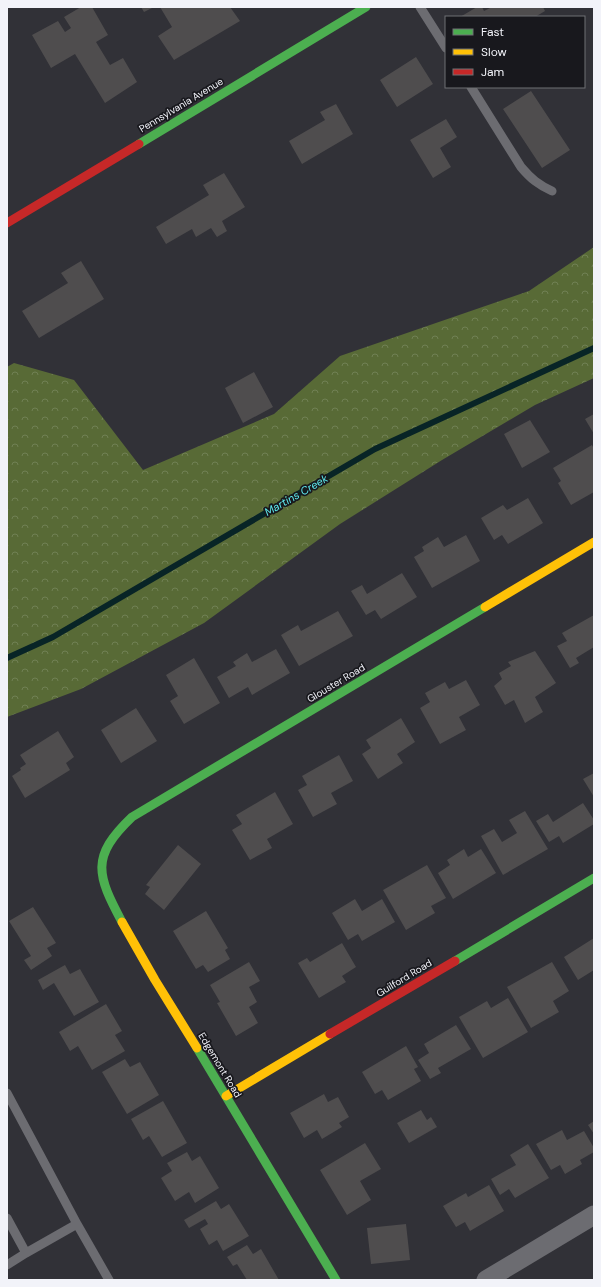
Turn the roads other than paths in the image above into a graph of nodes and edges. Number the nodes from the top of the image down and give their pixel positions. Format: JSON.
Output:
{"nodes":[{"id":1,"x":366,"y":7,"type":"edge"},
{"id":2,"x":420,"y":7,"type":"edge"},
{"id":3,"x":445,"y":46,"type":"edge"},
{"id":4,"x":472,"y":88,"type":"edge"},
{"id":5,"x":552,"y":190,"type":"dead end"},
{"id":6,"x":7,"y":222,"type":"edge"},
{"id":7,"x":594,"y":542,"type":"edge"},
{"id":8,"x":103,"y":856,"type":"joint"},
{"id":9,"x":594,"y":878,"type":"edge"},
{"id":10,"x":7,"y":1093,"type":"edge"},
{"id":11,"x":226,"y":1096,"type":"junction"},
{"id":12,"x":594,"y":1215,"type":"edge"},
{"id":13,"x":7,"y":1218,"type":"edge"},
{"id":14,"x":77,"y":1224,"type":"junction"},
{"id":15,"x":26,"y":1253,"type":"junction"},
{"id":16,"x":7,"y":1265,"type":"edge"},
{"id":17,"x":109,"y":1280,"type":"edge"},
{"id":18,"x":336,"y":1280,"type":"edge"},
{"id":19,"x":486,"y":1280,"type":"edge"}],
"edges":[{"from":1,"to":6,"type":"street","name":"Pennsylvania Avenue"},
{"from":2,"to":3,"type":"lane"},
{"from":4,"to":5,"type":"lane"},
{"from":7,"to":8,"type":"street","name":"Glouster Road"},
{"from":8,"to":11,"type":"street","name":"Edgemont Road"},
{"from":9,"to":11,"type":"street","name":"Guilford Road"},
{"from":10,"to":14,"type":"lane"},
{"from":11,"to":18,"type":"street","name":"Edgemont Road"},
{"from":12,"to":19,"type":"street"},
{"from":13,"to":15,"type":"lane"},
{"from":14,"to":15,"type":"lane"},
{"from":14,"to":17,"type":"lane"},
{"from":15,"to":16,"type":"lane"}]}
